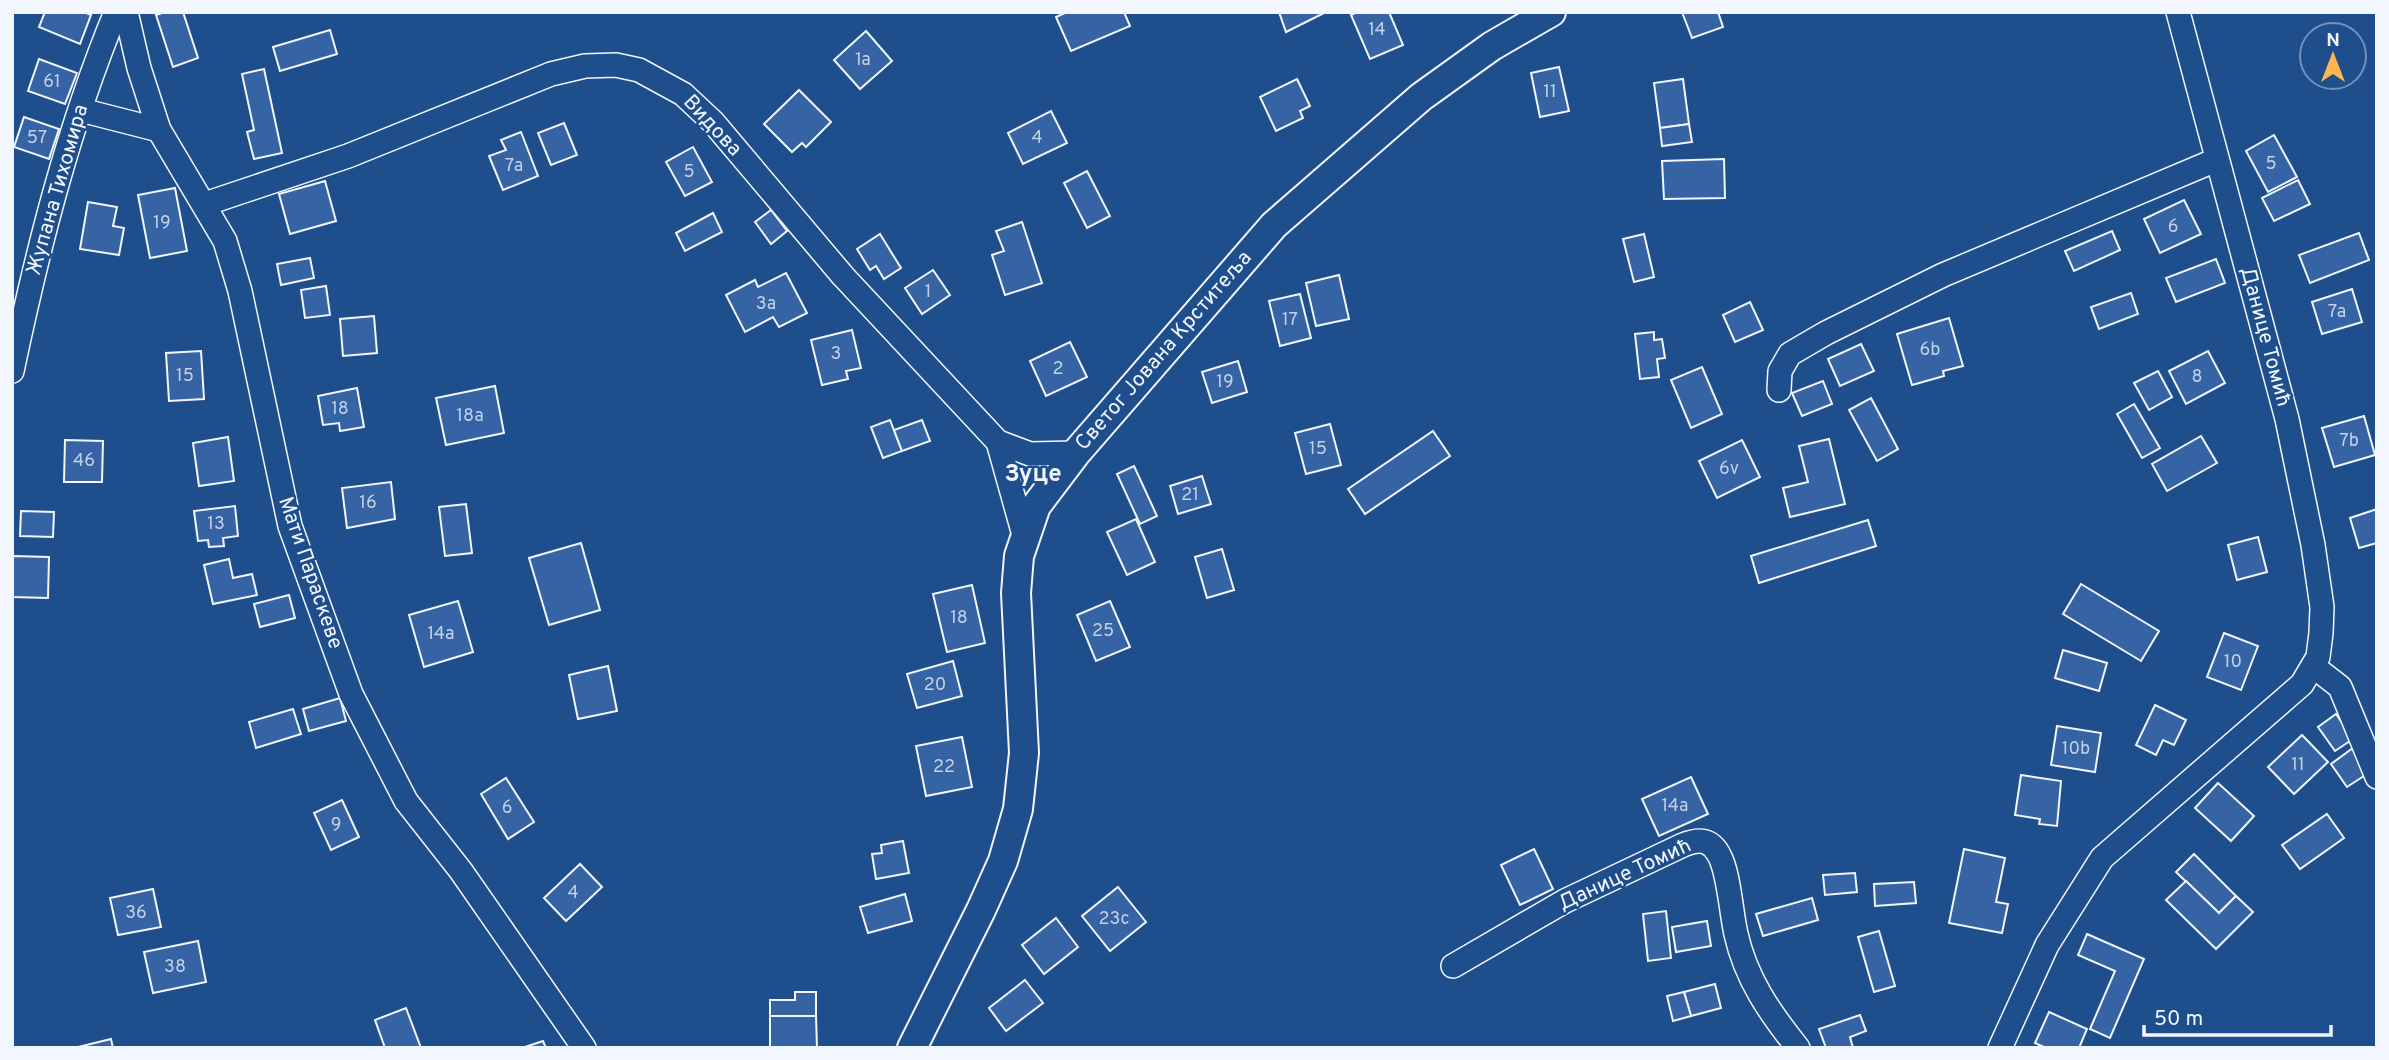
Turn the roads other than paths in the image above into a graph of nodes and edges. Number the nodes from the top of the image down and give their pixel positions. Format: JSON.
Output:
{"nodes":[{"id":1,"x":117,"y":12,"type":"edge"},
{"id":2,"x":126,"y":12,"type":"edge"},
{"id":3,"x":1551,"y":12,"type":"edge"},
{"id":4,"x":2178,"y":12,"type":"edge"},
{"id":5,"x":81,"y":110,"type":"junction"},
{"id":6,"x":159,"y":130,"type":"junction"},
{"id":7,"x":2216,"y":160,"type":"junction"},
{"id":8,"x":205,"y":204,"type":"junction"},
{"id":9,"x":12,"y":371,"type":"edge"},
{"id":10,"x":1779,"y":390,"type":"dead end"},
{"id":11,"x":999,"y":442,"type":"junction"},
{"id":12,"x":1076,"y":453,"type":"junction"},
{"id":13,"x":1024,"y":535,"type":"junction"},
{"id":14,"x":2313,"y":666,"type":"junction"},
{"id":15,"x":2377,"y":777,"type":"edge"},
{"id":16,"x":1454,"y":966,"type":"dead end"},
{"id":17,"x":584,"y":1048,"type":"edge"},
{"id":18,"x":912,"y":1048,"type":"edge"},
{"id":19,"x":1798,"y":1048,"type":"edge"},
{"id":20,"x":2000,"y":1048,"type":"edge"}],
"edges":[{"from":1,"to":5,"type":"street","name":"Жупана Тихомира"},
{"from":2,"to":6,"type":"street","name":"Мати Параскеве"},
{"from":3,"to":12,"type":"street","name":"Светог Јована Крститеља"},
{"from":4,"to":7,"type":"street","name":"Данице Томић"},
{"from":5,"to":6,"type":"street"},
{"from":5,"to":9,"type":"street","name":"Жупана Тихомира"},
{"from":6,"to":8,"type":"street","name":"Мати Параскеве"},
{"from":7,"to":10,"type":"street"},
{"from":7,"to":14,"type":"street","name":"Данице Томић"},
{"from":8,"to":11,"type":"street","name":"Видова"},
{"from":8,"to":17,"type":"street","name":"Мати Параскеве"},
{"from":11,"to":12,"type":"street","name":"Видова"},
{"from":11,"to":13,"type":"street","name":"Видова"},
{"from":12,"to":13,"type":"street","name":"Светог Јована Крститеља"},
{"from":13,"to":18,"type":"street","name":"Светог Јована Крститеља"},
{"from":14,"to":15,"type":"street"},
{"from":14,"to":20,"type":"street","name":"Данице Томић"},
{"from":16,"to":19,"type":"street","name":"Данице Томић"}]}
